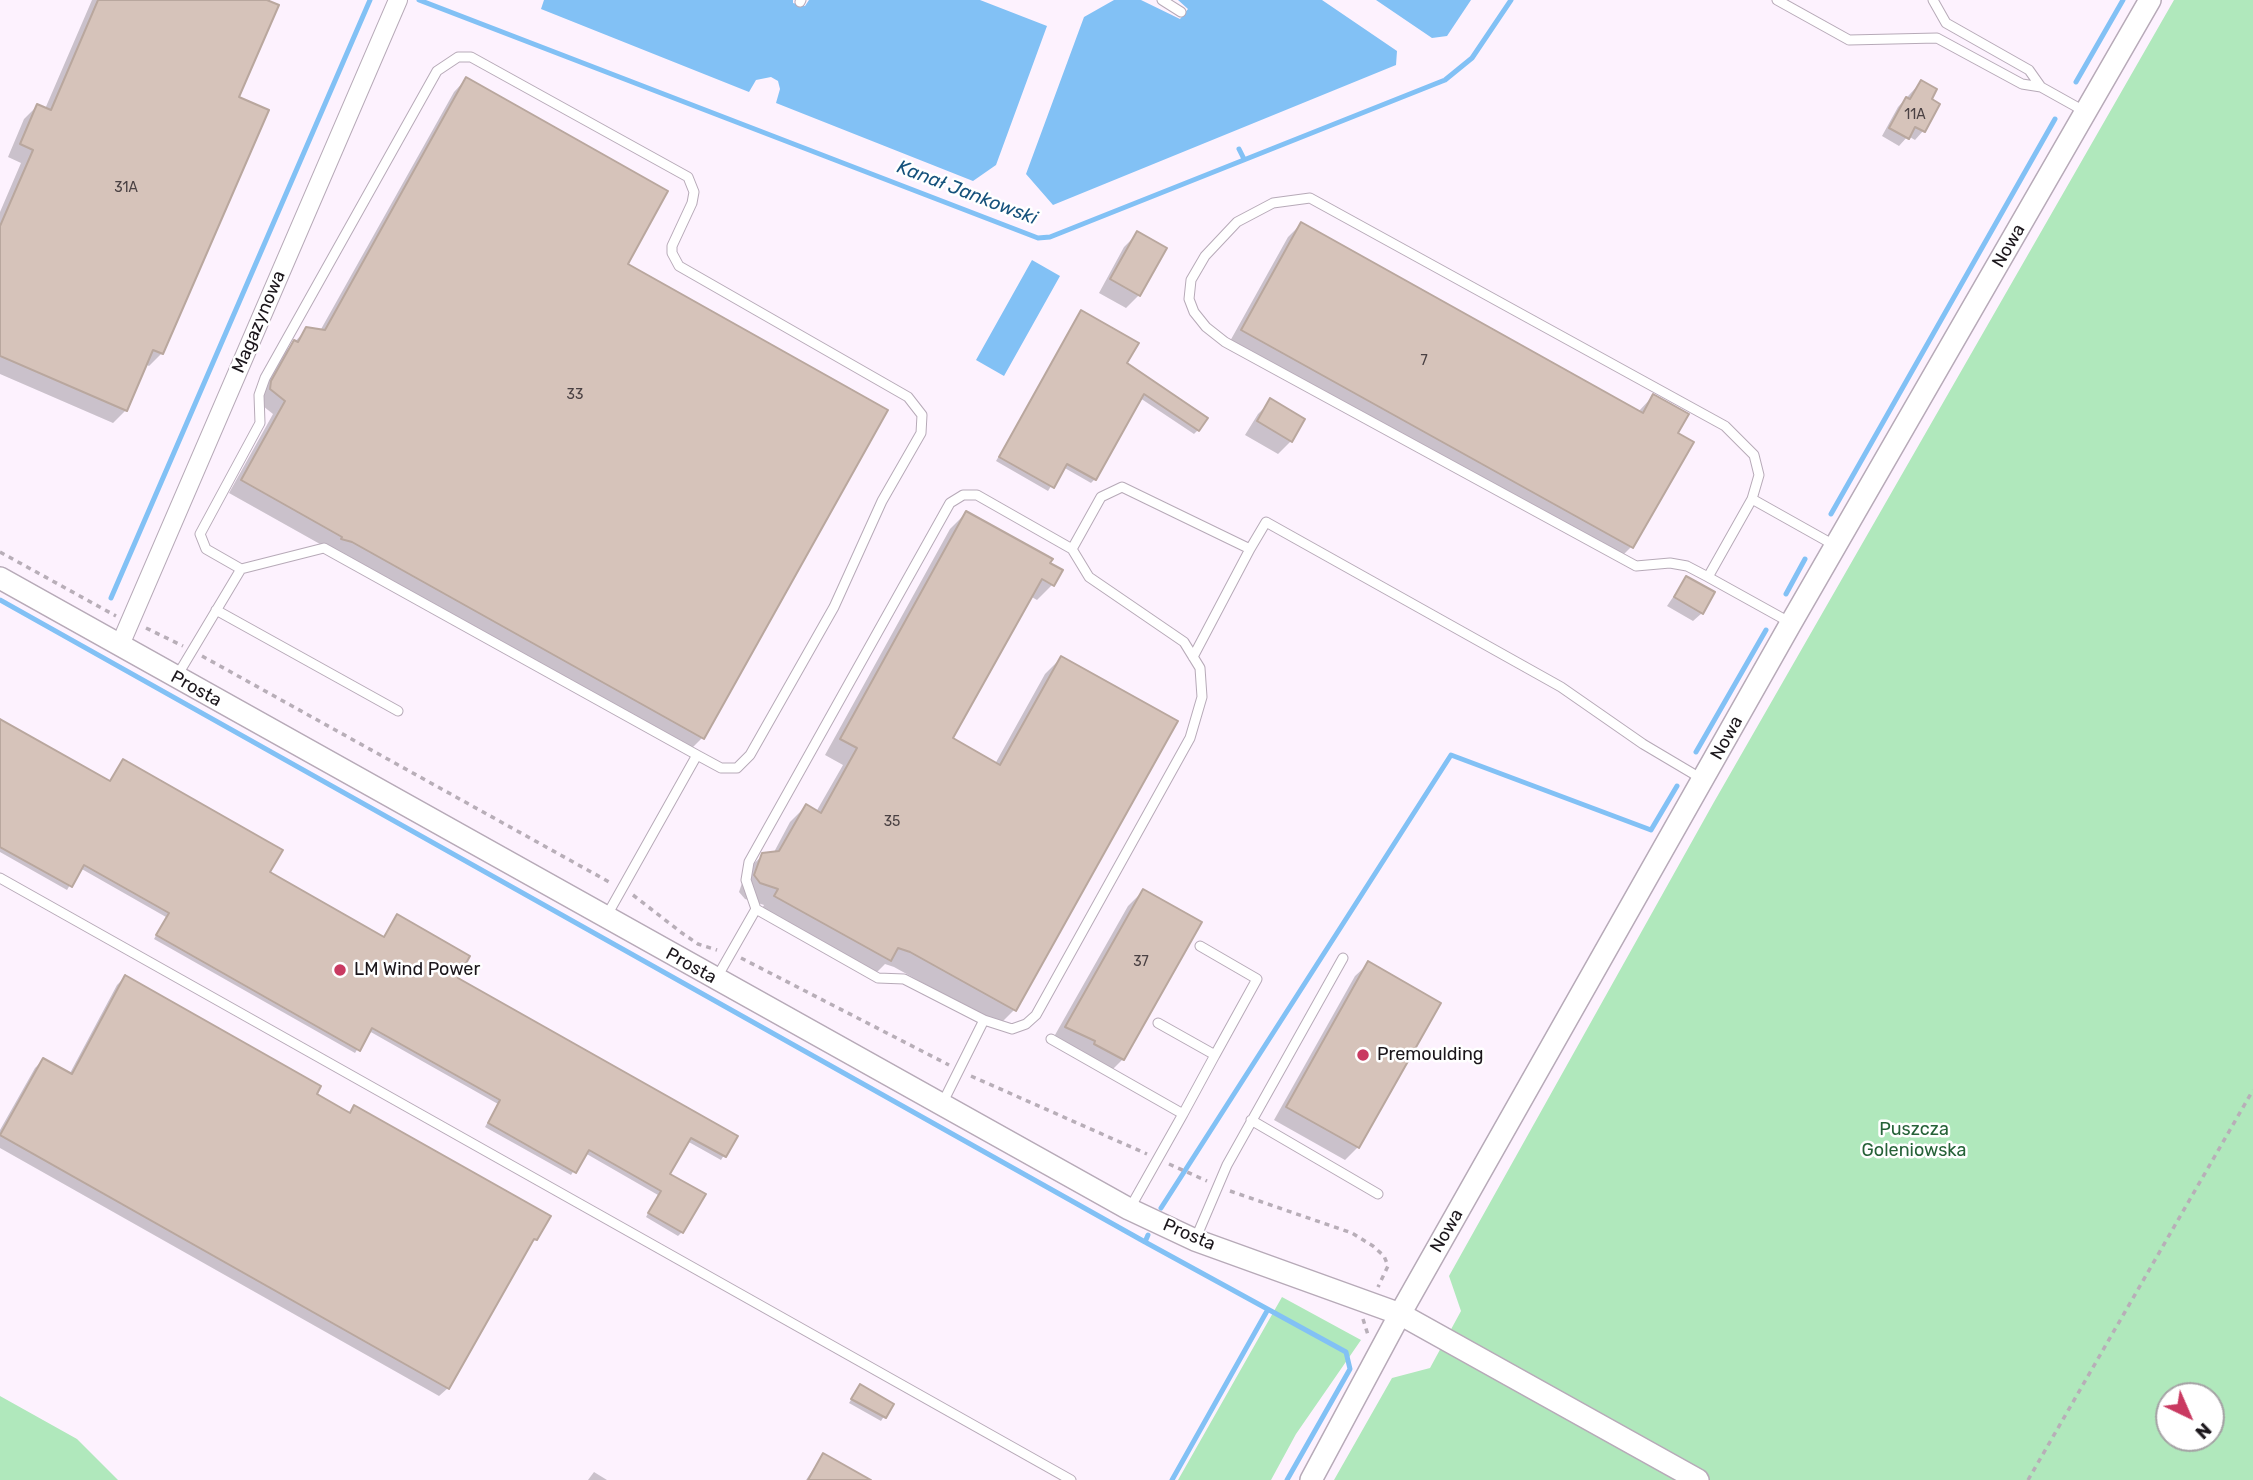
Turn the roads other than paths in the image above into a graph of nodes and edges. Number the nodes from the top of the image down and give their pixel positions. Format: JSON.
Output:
{"nodes":[{"id":1,"x":398,"y":0,"type":"edge"},
{"id":2,"x":1162,"y":0,"type":"edge"},
{"id":3,"x":1777,"y":0,"type":"edge"},
{"id":4,"x":1933,"y":0,"type":"edge"},
{"id":5,"x":2150,"y":0,"type":"edge"},
{"id":6,"x":1181,"y":12,"type":"dead end"},
{"id":7,"x":2041,"y":87,"type":"junction"},
{"id":8,"x":2086,"y":112,"type":"junction"},
{"id":9,"x":1752,"y":499,"type":"junction"},
{"id":10,"x":1835,"y":546,"type":"junction"},
{"id":11,"x":1072,"y":549,"type":"junction"},
{"id":12,"x":1250,"y":550,"type":"junction"},
{"id":13,"x":241,"y":569,"type":"junction"},
{"id":14,"x":1708,"y":577,"type":"junction"},
{"id":15,"x":0,"y":578,"type":"edge"},
{"id":16,"x":216,"y":610,"type":"junction"},
{"id":17,"x":1791,"y":623,"type":"junction"},
{"id":18,"x":120,"y":645,"type":"junction"},
{"id":19,"x":1193,"y":657,"type":"junction"},
{"id":20,"x":176,"y":677,"type":"junction"},
{"id":21,"x":398,"y":711,"type":"dead end"},
{"id":22,"x":697,"y":755,"type":"junction"},
{"id":23,"x":1704,"y":779,"type":"junction"},
{"id":24,"x":0,"y":878,"type":"edge"},
{"id":25,"x":755,"y":908,"type":"junction"},
{"id":26,"x":605,"y":919,"type":"junction"},
{"id":27,"x":1200,"y":946,"type":"dead end"},
{"id":28,"x":1343,"y":958,"type":"dead end"},
{"id":29,"x":716,"y":980,"type":"junction"},
{"id":30,"x":984,"y":1020,"type":"junction"},
{"id":31,"x":1158,"y":1023,"type":"dead end"},
{"id":32,"x":1051,"y":1039,"type":"dead end"},
{"id":33,"x":1215,"y":1055,"type":"junction"},
{"id":34,"x":941,"y":1106,"type":"junction"},
{"id":35,"x":1183,"y":1114,"type":"junction"},
{"id":36,"x":1251,"y":1121,"type":"junction"},
{"id":37,"x":1378,"y":1194,"type":"dead end"},
{"id":38,"x":1129,"y":1209,"type":"junction"},
{"id":39,"x":1195,"y":1240,"type":"junction"},
{"id":40,"x":1400,"y":1314,"type":"junction"},
{"id":41,"x":1071,"y":1480,"type":"edge"},
{"id":42,"x":1311,"y":1480,"type":"edge"},
{"id":43,"x":1698,"y":1480,"type":"edge"}],
"edges":[{"from":1,"to":18,"type":"street","name":"Magazynowa"},
{"from":2,"to":6,"type":"lane"},
{"from":3,"to":7,"type":"lane"},
{"from":4,"to":7,"type":"lane"},
{"from":5,"to":8,"type":"street","name":"Nowa"},
{"from":7,"to":8,"type":"lane"},
{"from":8,"to":10,"type":"street","name":"Nowa"},
{"from":9,"to":10,"type":"lane"},
{"from":9,"to":14,"type":"lane"},
{"from":9,"to":14,"type":"lane"},
{"from":10,"to":17,"type":"street","name":"Nowa"},
{"from":11,"to":12,"type":"lane"},
{"from":11,"to":19,"type":"lane"},
{"from":11,"to":25,"type":"lane"},
{"from":12,"to":19,"type":"lane"},
{"from":12,"to":23,"type":"lane"},
{"from":13,"to":16,"type":"lane"},
{"from":13,"to":22,"type":"lane"},
{"from":13,"to":22,"type":"lane"},
{"from":14,"to":17,"type":"lane"},
{"from":15,"to":18,"type":"street","name":"Prosta"},
{"from":16,"to":20,"type":"lane"},
{"from":16,"to":21,"type":"lane"},
{"from":17,"to":23,"type":"street","name":"Nowa"},
{"from":18,"to":20,"type":"street","name":"Prosta"},
{"from":19,"to":30,"type":"lane"},
{"from":20,"to":26,"type":"street","name":"Prosta"},
{"from":22,"to":26,"type":"lane"},
{"from":23,"to":40,"type":"street","name":"Nowa"},
{"from":24,"to":41,"type":"lane"},
{"from":25,"to":29,"type":"lane"},
{"from":25,"to":30,"type":"lane"},
{"from":26,"to":29,"type":"street","name":"Prosta"},
{"from":27,"to":33,"type":"lane"},
{"from":28,"to":36,"type":"lane"},
{"from":29,"to":34,"type":"street","name":"Prosta"},
{"from":30,"to":34,"type":"lane"},
{"from":31,"to":33,"type":"lane"},
{"from":32,"to":35,"type":"lane"},
{"from":33,"to":35,"type":"lane"},
{"from":34,"to":38,"type":"street","name":"Prosta"},
{"from":35,"to":38,"type":"lane"},
{"from":36,"to":37,"type":"lane"},
{"from":36,"to":39,"type":"lane"},
{"from":38,"to":39,"type":"street","name":"Prosta"},
{"from":39,"to":40,"type":"street","name":"Prosta"},
{"from":40,"to":42,"type":"street","name":"Nowa"},
{"from":40,"to":43,"type":"street","name":"Prosta"}]}
